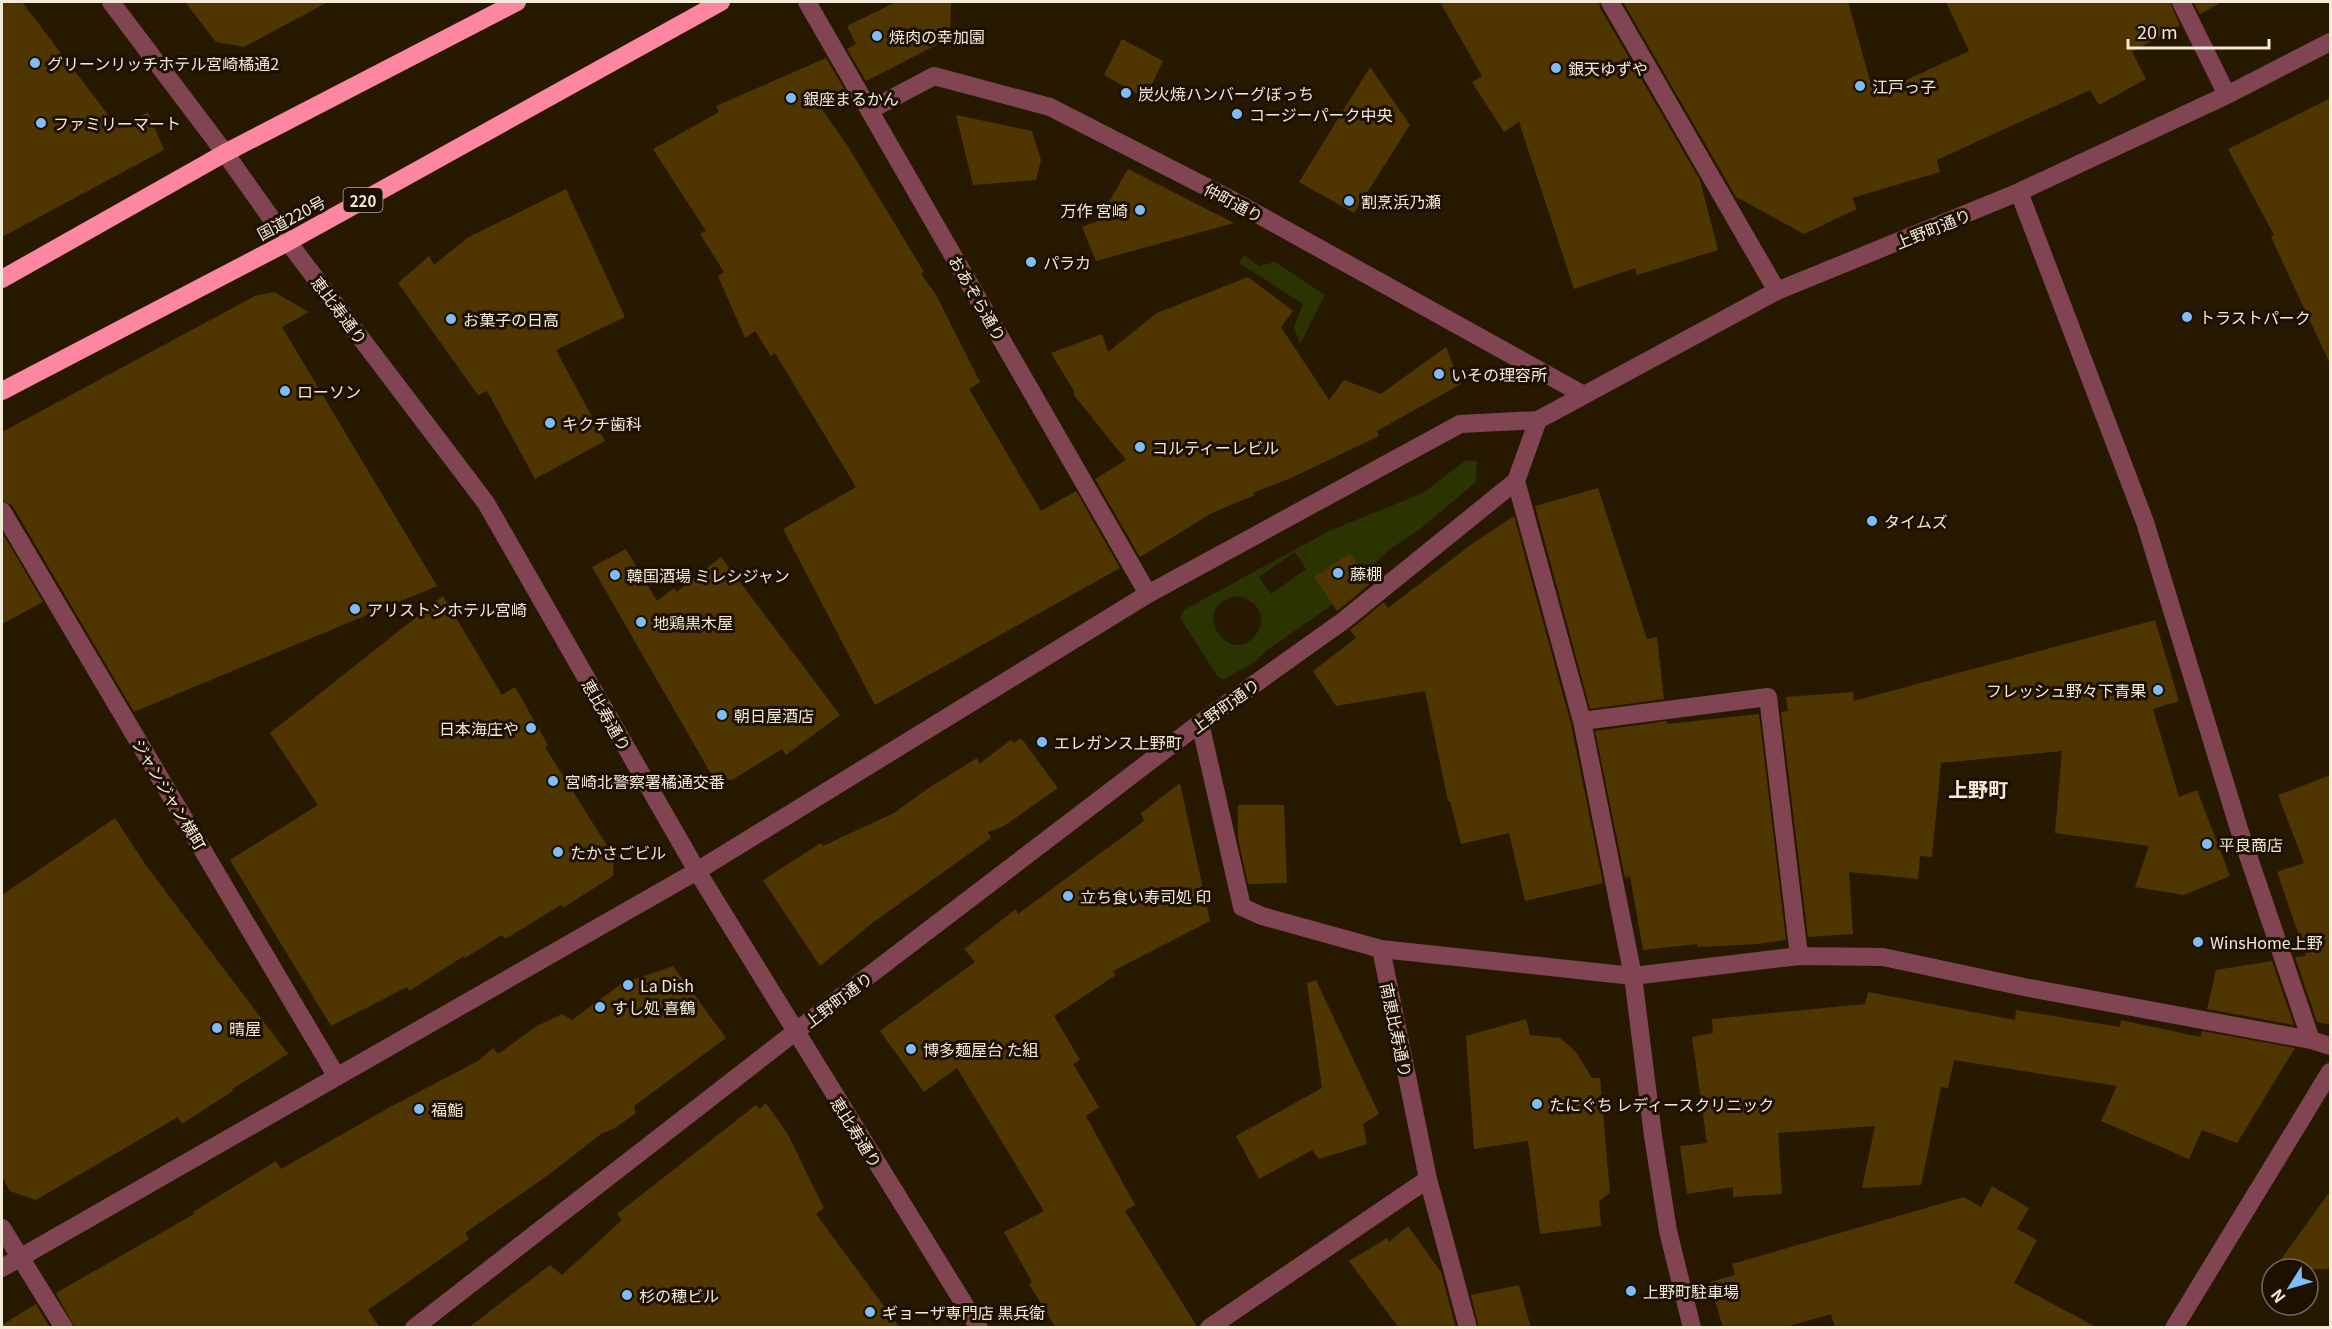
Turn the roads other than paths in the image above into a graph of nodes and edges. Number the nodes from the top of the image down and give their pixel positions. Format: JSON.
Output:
{"nodes":[{"id":1,"x":111,"y":2,"type":"edge"},
{"id":2,"x":517,"y":2,"type":"edge"},
{"id":3,"x":721,"y":2,"type":"edge"},
{"id":4,"x":807,"y":2,"type":"edge"},
{"id":5,"x":1610,"y":2,"type":"edge"},
{"id":6,"x":2181,"y":2,"type":"edge"},
{"id":7,"x":2331,"y":42,"type":"edge"},
{"id":8,"x":2227,"y":95,"type":"junction"},
{"id":9,"x":870,"y":110,"type":"junction"},
{"id":10,"x":225,"y":153,"type":"junction"},
{"id":11,"x":2019,"y":192,"type":"junction"},
{"id":12,"x":288,"y":242,"type":"junction"},
{"id":13,"x":2,"y":279,"type":"edge"},
{"id":14,"x":1777,"y":291,"type":"junction"},
{"id":15,"x":2,"y":391,"type":"edge"},
{"id":16,"x":1584,"y":395,"type":"junction"},
{"id":17,"x":1538,"y":420,"type":"junction"},
{"id":18,"x":1516,"y":482,"type":"junction"},
{"id":19,"x":2,"y":511,"type":"edge"},
{"id":20,"x":1148,"y":594,"type":"junction"},
{"id":21,"x":1582,"y":721,"type":"junction"},
{"id":22,"x":1200,"y":723,"type":"junction"},
{"id":23,"x":697,"y":871,"type":"junction"},
{"id":24,"x":1381,"y":949,"type":"junction"},
{"id":25,"x":1799,"y":956,"type":"junction"},
{"id":26,"x":1633,"y":976,"type":"junction"},
{"id":27,"x":795,"y":1032,"type":"junction"},
{"id":28,"x":2311,"y":1040,"type":"junction"},
{"id":29,"x":2331,"y":1046,"type":"edge"},
{"id":30,"x":2331,"y":1072,"type":"edge"},
{"id":31,"x":338,"y":1077,"type":"junction"},
{"id":32,"x":1428,"y":1179,"type":"junction"},
{"id":33,"x":2,"y":1228,"type":"edge"},
{"id":34,"x":20,"y":1258,"type":"junction"},
{"id":35,"x":2,"y":1268,"type":"edge"},
{"id":36,"x":421,"y":1325,"type":"edge"},
{"id":37,"x":64,"y":1328,"type":"edge"},
{"id":38,"x":979,"y":1328,"type":"edge"},
{"id":39,"x":1209,"y":1328,"type":"edge"},
{"id":40,"x":1468,"y":1328,"type":"edge"},
{"id":41,"x":1692,"y":1328,"type":"edge"},
{"id":42,"x":2174,"y":1328,"type":"edge"}],
"edges":[{"from":1,"to":10,"type":"street","name":"恵比寿通り"},
{"from":2,"to":10,"type":"highway"},
{"from":3,"to":12,"type":"highway","name":"国道220号","number":"220"},
{"from":4,"to":9,"type":"street","name":"おあぞら通り"},
{"from":5,"to":14,"type":"street"},
{"from":6,"to":8,"type":"street"},
{"from":7,"to":8,"type":"street","name":"上野町通り"},
{"from":8,"to":11,"type":"street","name":"上野町通り"},
{"from":9,"to":16,"type":"street","name":"仲町通り"},
{"from":9,"to":20,"type":"street","name":"おあぞら通り"},
{"from":10,"to":12,"type":"street","name":"恵比寿通り"},
{"from":10,"to":13,"type":"highway"},
{"from":11,"to":14,"type":"street","name":"上野町通り"},
{"from":11,"to":28,"type":"street"},
{"from":12,"to":15,"type":"highway","name":"国道220号","number":"220"},
{"from":12,"to":23,"type":"street","name":"恵比寿通り"},
{"from":14,"to":16,"type":"street","name":"上野町通り"},
{"from":16,"to":17,"type":"street","name":"上野町通り"},
{"from":17,"to":18,"type":"street"},
{"from":17,"to":20,"type":"street","name":"上野町通り"},
{"from":18,"to":21,"type":"street"},
{"from":18,"to":22,"type":"street","name":"上野町通り"},
{"from":19,"to":31,"type":"street","name":"ジャンジャン横町"},
{"from":20,"to":23,"type":"street","name":"上野町通り"},
{"from":21,"to":25,"type":"street"},
{"from":21,"to":26,"type":"street"},
{"from":22,"to":24,"type":"street"},
{"from":22,"to":27,"type":"street","name":"上野町通り"},
{"from":23,"to":27,"type":"street","name":"恵比寿通り"},
{"from":23,"to":31,"type":"street","name":"上野町通り"},
{"from":24,"to":26,"type":"street"},
{"from":24,"to":32,"type":"street","name":"南恵比寿通り"},
{"from":25,"to":26,"type":"street"},
{"from":25,"to":28,"type":"street"},
{"from":26,"to":41,"type":"street"},
{"from":27,"to":36,"type":"street","name":"上野町通り"},
{"from":27,"to":38,"type":"street","name":"恵比寿通り"},
{"from":28,"to":29,"type":"street"},
{"from":30,"to":42,"type":"street"},
{"from":31,"to":34,"type":"street","name":"上野町通り"},
{"from":32,"to":39,"type":"street"},
{"from":32,"to":40,"type":"street","name":"南恵比寿通り"},
{"from":33,"to":34,"type":"street"},
{"from":34,"to":35,"type":"street","name":"上野町通り"},
{"from":34,"to":37,"type":"street"}]}
